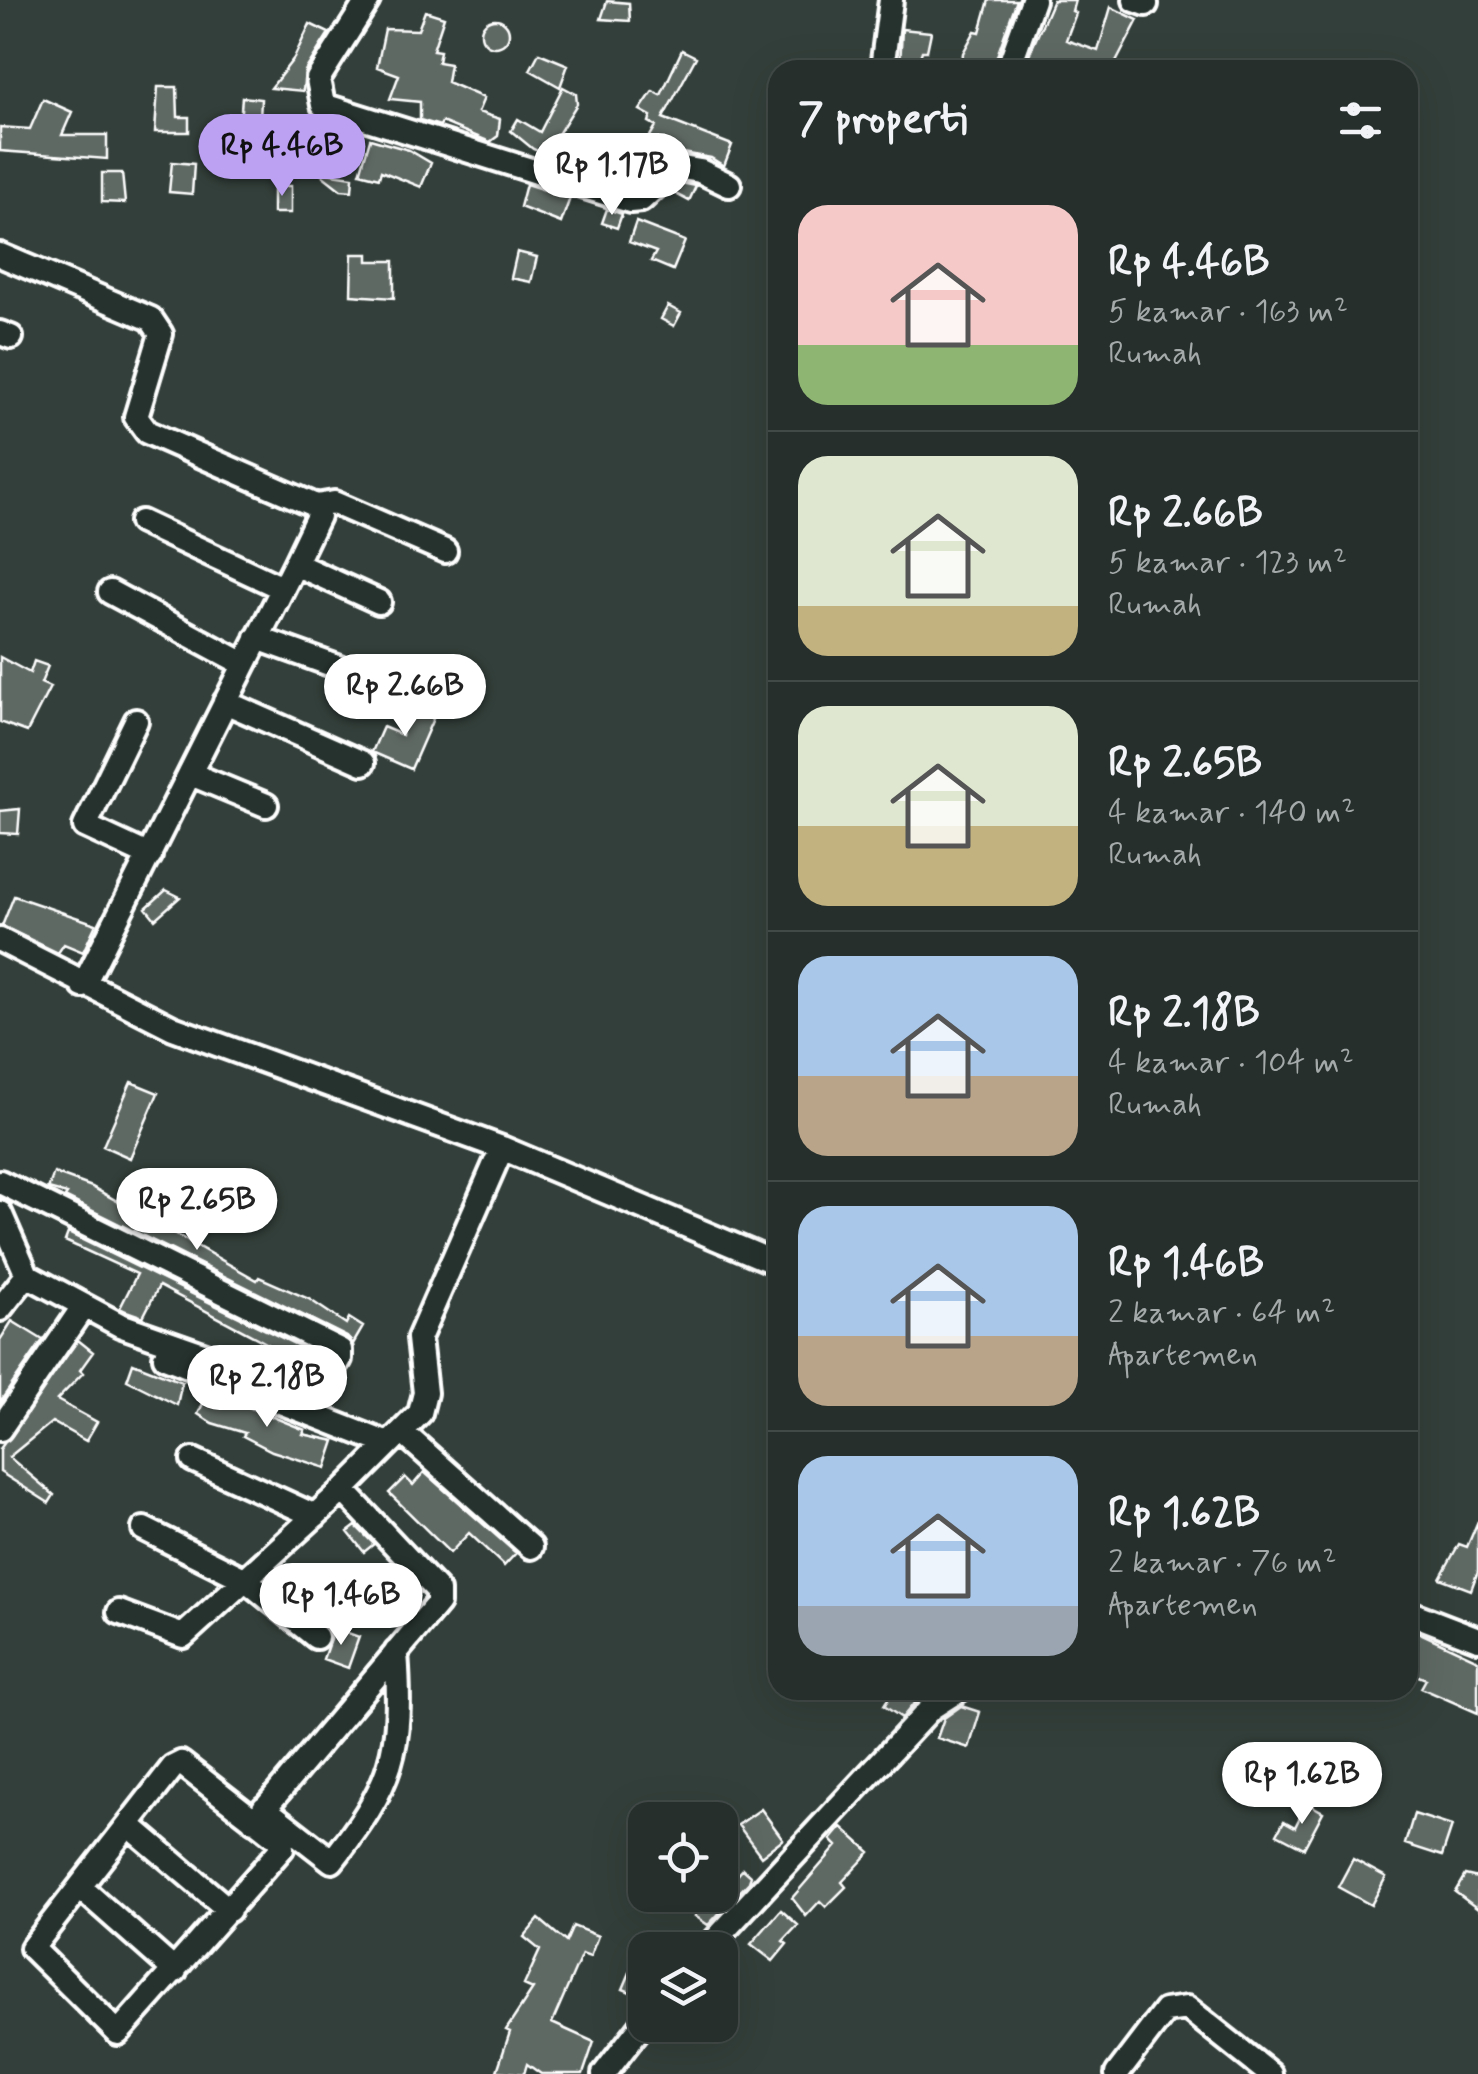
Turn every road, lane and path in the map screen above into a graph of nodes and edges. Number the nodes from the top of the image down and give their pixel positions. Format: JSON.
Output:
{"nodes":[{"id":1,"x":368,"y":0,"type":"edge"},
{"id":2,"x":891,"y":0,"type":"edge"},
{"id":3,"x":1033,"y":0,"type":"edge"},
{"id":4,"x":887,"y":60,"type":"edge"},
{"id":5,"x":1012,"y":60,"type":"edge"},
{"id":6,"x":729,"y":185,"type":"dead end"},
{"id":7,"x":0,"y":255,"type":"edge"},
{"id":8,"x":316,"y":506,"type":"junction"},
{"id":9,"x":141,"y":522,"type":"dead end"},
{"id":10,"x":445,"y":551,"type":"dead end"},
{"id":11,"x":295,"y":564,"type":"junction"},
{"id":12,"x":282,"y":588,"type":"junction"},
{"id":13,"x":110,"y":592,"type":"dead end"},
{"id":14,"x":379,"y":602,"type":"dead end"},
{"id":15,"x":257,"y":638,"type":"junction"},
{"id":16,"x":244,"y":664,"type":"junction"},
{"id":17,"x":396,"y":688,"type":"dead end"},
{"id":18,"x":224,"y":702,"type":"junction"},
{"id":19,"x":136,"y":721,"type":"dead end"},
{"id":20,"x":363,"y":764,"type":"dead end"},
{"id":21,"x":191,"y":774,"type":"junction"},
{"id":22,"x":266,"y":806,"type":"dead end"},
{"id":23,"x":150,"y":856,"type":"junction"},
{"id":24,"x":0,"y":940,"type":"edge"},
{"id":25,"x":83,"y":986,"type":"junction"},
{"id":26,"x":502,"y":1148,"type":"junction"},
{"id":27,"x":0,"y":1182,"type":"edge"},
{"id":28,"x":0,"y":1213,"type":"edge"},
{"id":29,"x":768,"y":1260,"type":"edge"},
{"id":30,"x":26,"y":1275,"type":"junction"},
{"id":31,"x":0,"y":1309,"type":"edge"},
{"id":32,"x":78,"y":1313,"type":"junction"},
{"id":33,"x":0,"y":1430,"type":"edge"},
{"id":34,"x":395,"y":1438,"type":"junction"},
{"id":35,"x":193,"y":1460,"type":"dead end"},
{"id":36,"x":343,"y":1490,"type":"junction"},
{"id":37,"x":315,"y":1516,"type":"junction"},
{"id":38,"x":144,"y":1529,"type":"dead end"},
{"id":39,"x":531,"y":1547,"type":"dead end"},
{"id":40,"x":246,"y":1580,"type":"junction"},
{"id":41,"x":119,"y":1612,"type":"dead end"},
{"id":42,"x":1418,"y":1616,"type":"edge"},
{"id":43,"x":316,"y":1636,"type":"dead end"},
{"id":44,"x":1478,"y":1639,"type":"edge"},
{"id":45,"x":396,"y":1652,"type":"junction"},
{"id":46,"x":944,"y":1700,"type":"edge"},
{"id":47,"x":259,"y":1814,"type":"junction"},
{"id":48,"x":130,"y":1826,"type":"junction"},
{"id":49,"x":80,"y":1887,"type":"junction"},
{"id":50,"x":229,"y":1910,"type":"junction"},
{"id":51,"x":722,"y":1932,"type":"edge"},
{"id":52,"x":174,"y":1971,"type":"junction"},
{"id":53,"x":629,"y":2042,"type":"edge"},
{"id":54,"x":604,"y":2074,"type":"edge"},
{"id":55,"x":1117,"y":2074,"type":"edge"},
{"id":56,"x":1270,"y":2074,"type":"edge"}],
"edges":[{"from":1,"to":6,"type":"street"},
{"from":2,"to":4,"type":"street"},
{"from":3,"to":5,"type":"street"},
{"from":7,"to":8,"type":"street"},
{"from":8,"to":10,"type":"street"},
{"from":8,"to":11,"type":"street"},
{"from":9,"to":12,"type":"street"},
{"from":11,"to":12,"type":"street"},
{"from":11,"to":14,"type":"street"},
{"from":12,"to":15,"type":"street"},
{"from":13,"to":16,"type":"street"},
{"from":15,"to":16,"type":"street"},
{"from":15,"to":17,"type":"street"},
{"from":16,"to":18,"type":"street"},
{"from":18,"to":20,"type":"street"},
{"from":18,"to":21,"type":"street"},
{"from":19,"to":23,"type":"street"},
{"from":21,"to":22,"type":"street"},
{"from":21,"to":23,"type":"street"},
{"from":23,"to":25,"type":"street"},
{"from":24,"to":25,"type":"street"},
{"from":25,"to":26,"type":"street"},
{"from":26,"to":29,"type":"street"},
{"from":26,"to":34,"type":"street"},
{"from":27,"to":32,"type":"street"},
{"from":28,"to":30,"type":"street"},
{"from":30,"to":31,"type":"street"},
{"from":30,"to":32,"type":"street"},
{"from":32,"to":33,"type":"street"},
{"from":32,"to":34,"type":"street"},
{"from":34,"to":36,"type":"street"},
{"from":34,"to":39,"type":"street"},
{"from":35,"to":37,"type":"street"},
{"from":36,"to":37,"type":"street"},
{"from":36,"to":45,"type":"street"},
{"from":37,"to":40,"type":"street"},
{"from":38,"to":40,"type":"street"},
{"from":40,"to":41,"type":"street"},
{"from":40,"to":43,"type":"street"},
{"from":42,"to":44,"type":"street"},
{"from":45,"to":47,"type":"street"},
{"from":45,"to":47,"type":"street"},
{"from":46,"to":51,"type":"street"},
{"from":47,"to":48,"type":"street"},
{"from":47,"to":50,"type":"street"},
{"from":48,"to":49,"type":"street"},
{"from":48,"to":50,"type":"street"},
{"from":49,"to":52,"type":"street"},
{"from":49,"to":52,"type":"street"},
{"from":50,"to":52,"type":"street"},
{"from":53,"to":54,"type":"street"},
{"from":55,"to":56,"type":"street"}]}
